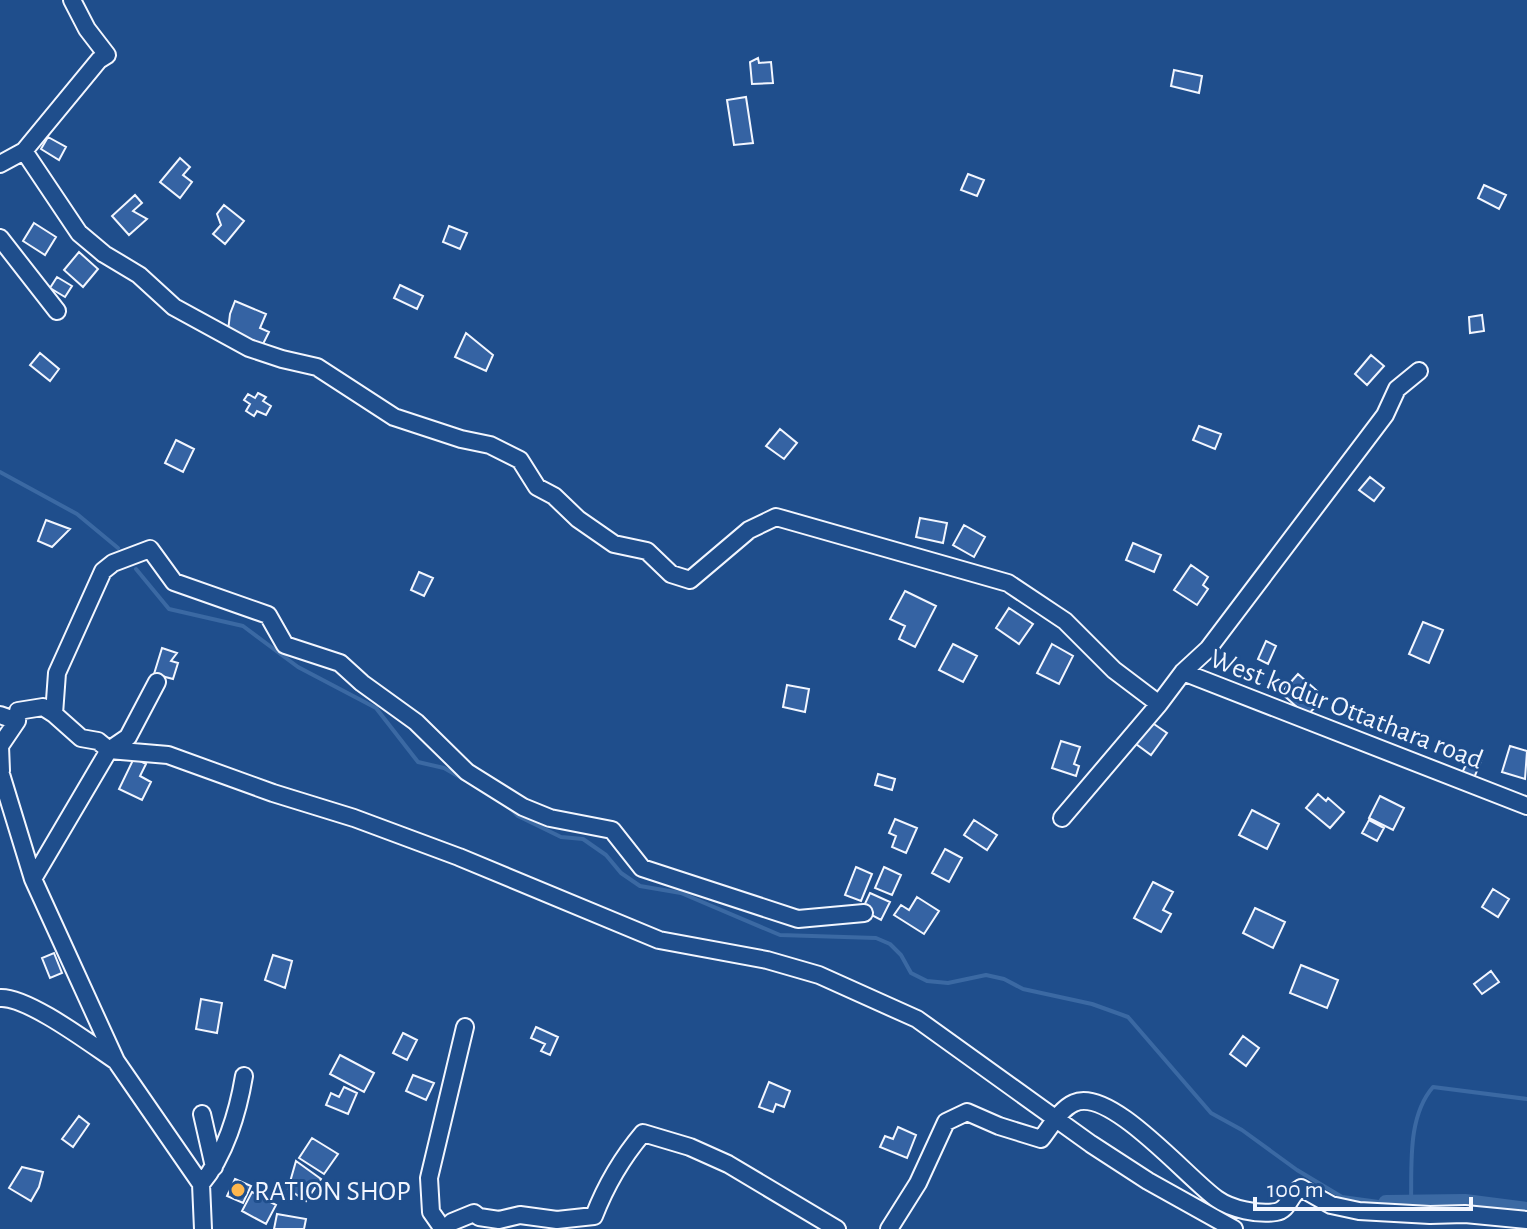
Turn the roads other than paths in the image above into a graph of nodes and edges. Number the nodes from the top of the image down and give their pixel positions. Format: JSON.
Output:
{"nodes":[{"id":1,"x":72,"y":0,"type":"edge"},
{"id":2,"x":24,"y":151,"type":"junction"},
{"id":3,"x":0,"y":164,"type":"edge"},
{"id":4,"x":0,"y":238,"type":"edge"},
{"id":5,"x":57,"y":311,"type":"dead end"},
{"id":6,"x":1419,"y":371,"type":"dead end"},
{"id":7,"x":1183,"y":672,"type":"junction"},
{"id":8,"x":157,"y":682,"type":"dead end"},
{"id":9,"x":1159,"y":704,"type":"junction"},
{"id":10,"x":54,"y":714,"type":"junction"},
{"id":11,"x":0,"y":715,"type":"edge"},
{"id":12,"x":17,"y":721,"type":"junction"},
{"id":13,"x":109,"y":750,"type":"junction"},
{"id":14,"x":1,"y":771,"type":"edge"},
{"id":15,"x":1527,"y":806,"type":"edge"},
{"id":16,"x":1062,"y":818,"type":"dead end"},
{"id":17,"x":33,"y":879,"type":"junction"},
{"id":18,"x":864,"y":913,"type":"dead end"},
{"id":19,"x":0,"y":998,"type":"edge"},
{"id":20,"x":465,"y":1027,"type":"dead end"},
{"id":21,"x":116,"y":1061,"type":"junction"},
{"id":22,"x":244,"y":1076,"type":"dead end"},
{"id":23,"x":202,"y":1114,"type":"dead end"},
{"id":24,"x":1057,"y":1119,"type":"junction"},
{"id":25,"x":215,"y":1168,"type":"junction"},
{"id":26,"x":201,"y":1184,"type":"junction"},
{"id":27,"x":1527,"y":1220,"type":"edge"},
{"id":28,"x":447,"y":1227,"type":"edge"},
{"id":29,"x":203,"y":1229,"type":"edge"},
{"id":30,"x":837,"y":1229,"type":"edge"},
{"id":31,"x":889,"y":1229,"type":"edge"},
{"id":32,"x":1234,"y":1229,"type":"edge"}],
"edges":[{"from":1,"to":2,"type":"street"},
{"from":2,"to":3,"type":"street"},
{"from":2,"to":9,"type":"street"},
{"from":4,"to":5,"type":"street"},
{"from":6,"to":7,"type":"street"},
{"from":7,"to":9,"type":"street","name":"West kodur Ottathara road"},
{"from":7,"to":15,"type":"street","name":"West kodur Ottathara road"},
{"from":8,"to":13,"type":"street"},
{"from":9,"to":16,"type":"street","name":"West kodur Ottathara road"},
{"from":10,"to":12,"type":"street"},
{"from":10,"to":13,"type":"street"},
{"from":10,"to":18,"type":"street"},
{"from":11,"to":12,"type":"street"},
{"from":12,"to":14,"type":"street"},
{"from":13,"to":17,"type":"street"},
{"from":13,"to":24,"type":"street"},
{"from":14,"to":17,"type":"street"},
{"from":17,"to":21,"type":"street"},
{"from":19,"to":21,"type":"street"},
{"from":20,"to":28,"type":"street"},
{"from":21,"to":26,"type":"street"},
{"from":22,"to":25,"type":"street"},
{"from":23,"to":25,"type":"street"},
{"from":24,"to":27,"type":"street"},
{"from":24,"to":31,"type":"street"},
{"from":24,"to":32,"type":"street"},
{"from":25,"to":26,"type":"street"},
{"from":26,"to":29,"type":"street"},
{"from":28,"to":30,"type":"street"}]}
